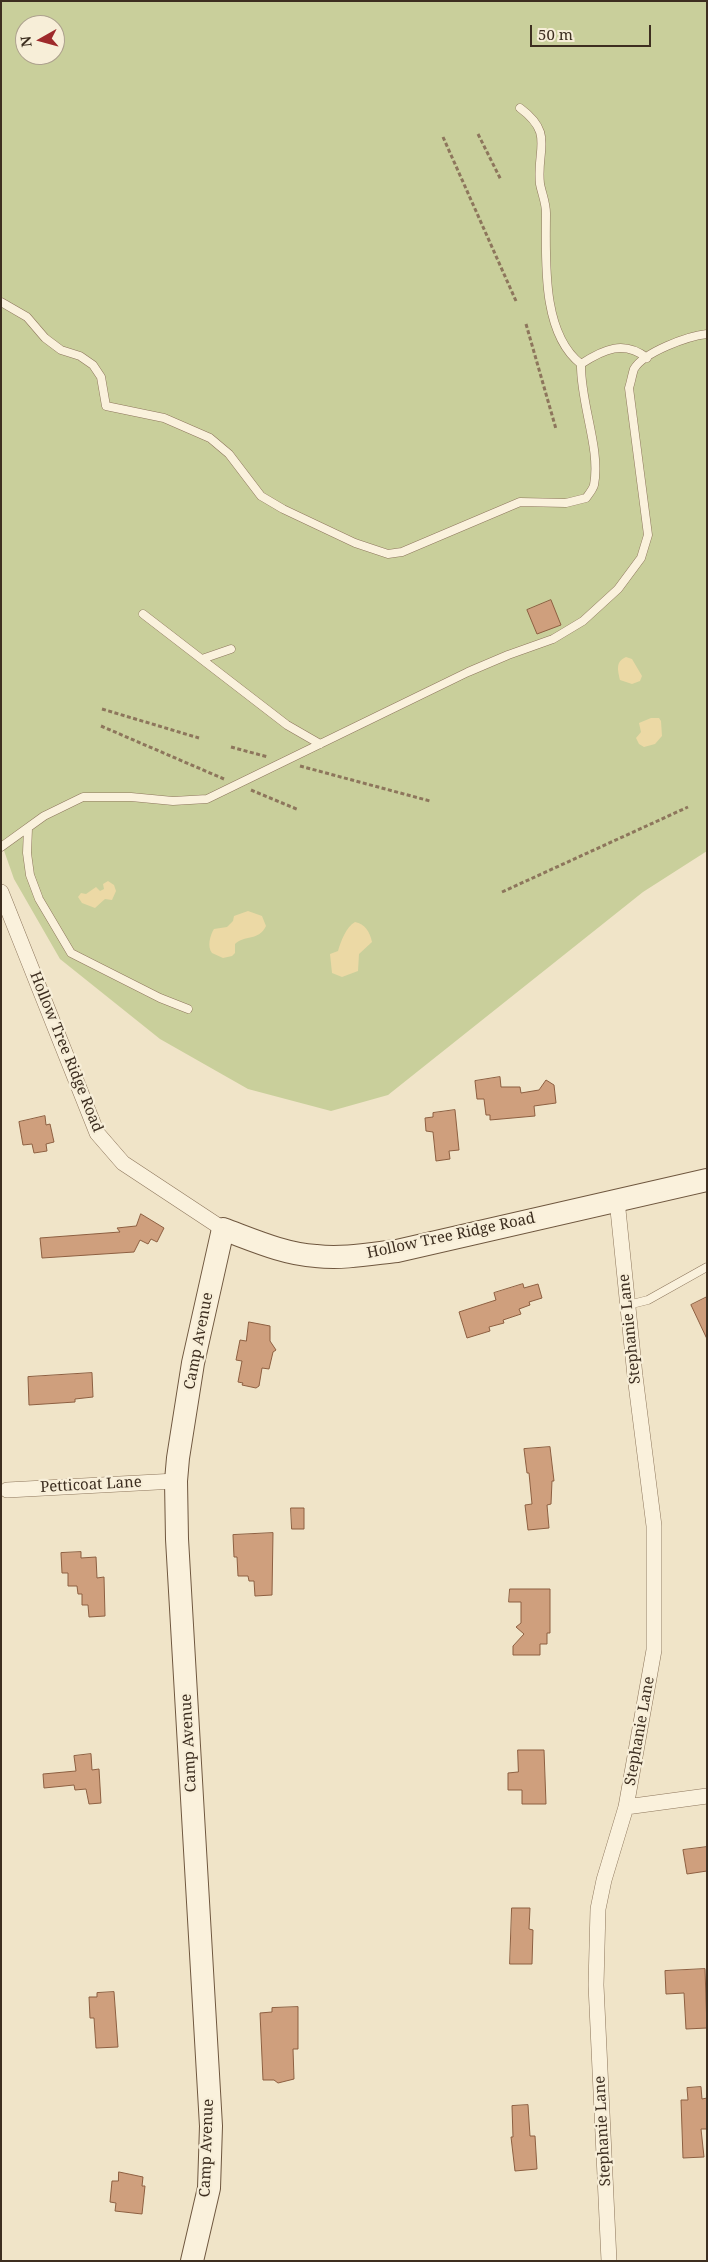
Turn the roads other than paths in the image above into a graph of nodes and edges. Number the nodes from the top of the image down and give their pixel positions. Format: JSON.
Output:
{"nodes":[{"id":1,"x":520,"y":108,"type":"dead end"},
{"id":2,"x":1,"y":302,"type":"edge"},
{"id":3,"x":707,"y":334,"type":"edge"},
{"id":4,"x":647,"y":358,"type":"junction"},
{"id":5,"x":582,"y":364,"type":"junction"},
{"id":6,"x":143,"y":614,"type":"dead end"},
{"id":7,"x":231,"y":649,"type":"dead end"},
{"id":8,"x":202,"y":659,"type":"junction"},
{"id":9,"x":320,"y":744,"type":"junction"},
{"id":10,"x":28,"y":828,"type":"junction"},
{"id":11,"x":1,"y":848,"type":"edge"},
{"id":12,"x":1,"y":892,"type":"edge"},
{"id":13,"x":188,"y":1009,"type":"dead end"},
{"id":14,"x":707,"y":1180,"type":"edge"},
{"id":15,"x":617,"y":1200,"type":"junction"},
{"id":16,"x":223,"y":1229,"type":"junction"},
{"id":17,"x":707,"y":1267,"type":"edge"},
{"id":18,"x":628,"y":1305,"type":"junction"},
{"id":19,"x":176,"y":1481,"type":"junction"},
{"id":20,"x":7,"y":1490,"type":"dead end"},
{"id":21,"x":707,"y":1796,"type":"edge"},
{"id":22,"x":626,"y":1807,"type":"junction"},
{"id":23,"x":192,"y":2261,"type":"edge"},
{"id":24,"x":609,"y":2261,"type":"edge"}],
"edges":[{"from":1,"to":5,"type":"lane"},
{"from":2,"to":5,"type":"lane"},
{"from":3,"to":4,"type":"lane"},
{"from":4,"to":5,"type":"lane"},
{"from":4,"to":9,"type":"lane"},
{"from":6,"to":8,"type":"lane"},
{"from":7,"to":8,"type":"lane"},
{"from":8,"to":9,"type":"lane"},
{"from":9,"to":10,"type":"lane"},
{"from":10,"to":11,"type":"lane"},
{"from":10,"to":13,"type":"lane"},
{"from":12,"to":16,"type":"street","name":"Hollow Tree Ridge Road"},
{"from":14,"to":15,"type":"street","name":"Hollow Tree Ridge Road"},
{"from":15,"to":16,"type":"street","name":"Hollow Tree Ridge Road"},
{"from":15,"to":18,"type":"street","name":"Stephanie Lane"},
{"from":16,"to":19,"type":"street","name":"Camp Avenue"},
{"from":17,"to":18,"type":"lane"},
{"from":18,"to":22,"type":"street","name":"Stephanie Lane"},
{"from":19,"to":20,"type":"street","name":"Petticoat Lane"},
{"from":19,"to":23,"type":"street","name":"Camp Avenue"},
{"from":21,"to":22,"type":"street"},
{"from":22,"to":24,"type":"street","name":"Stephanie Lane"}]}
